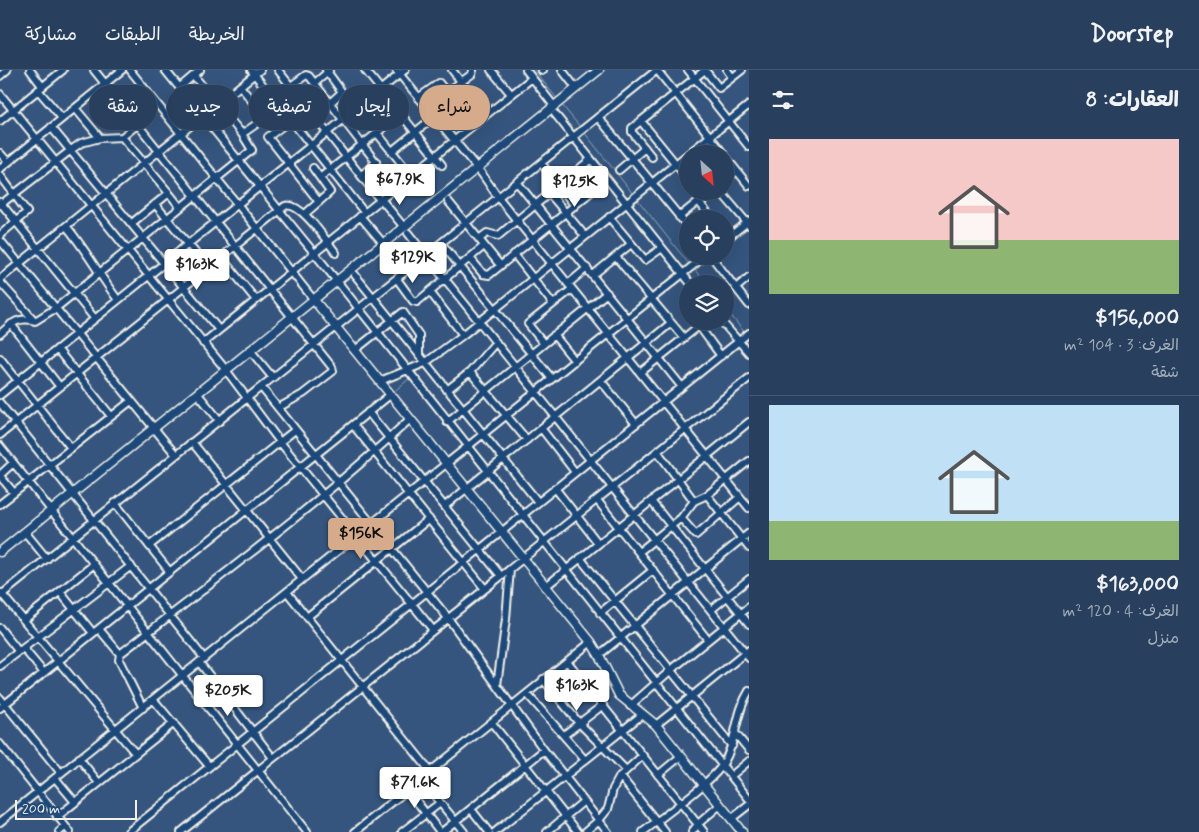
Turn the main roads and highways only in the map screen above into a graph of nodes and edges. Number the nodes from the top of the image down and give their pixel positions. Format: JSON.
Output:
{"nodes":[{"id":1,"x":599,"y":70,"type":"edge"},
{"id":2,"x":314,"y":300,"type":"junction"},
{"id":3,"x":0,"y":552,"type":"edge"},
{"id":4,"x":742,"y":832,"type":"edge"}],
"edges":[{"from":1,"to":2,"type":"main road"},
{"from":2,"to":3,"type":"main road"},
{"from":2,"to":4,"type":"main road"}]}
